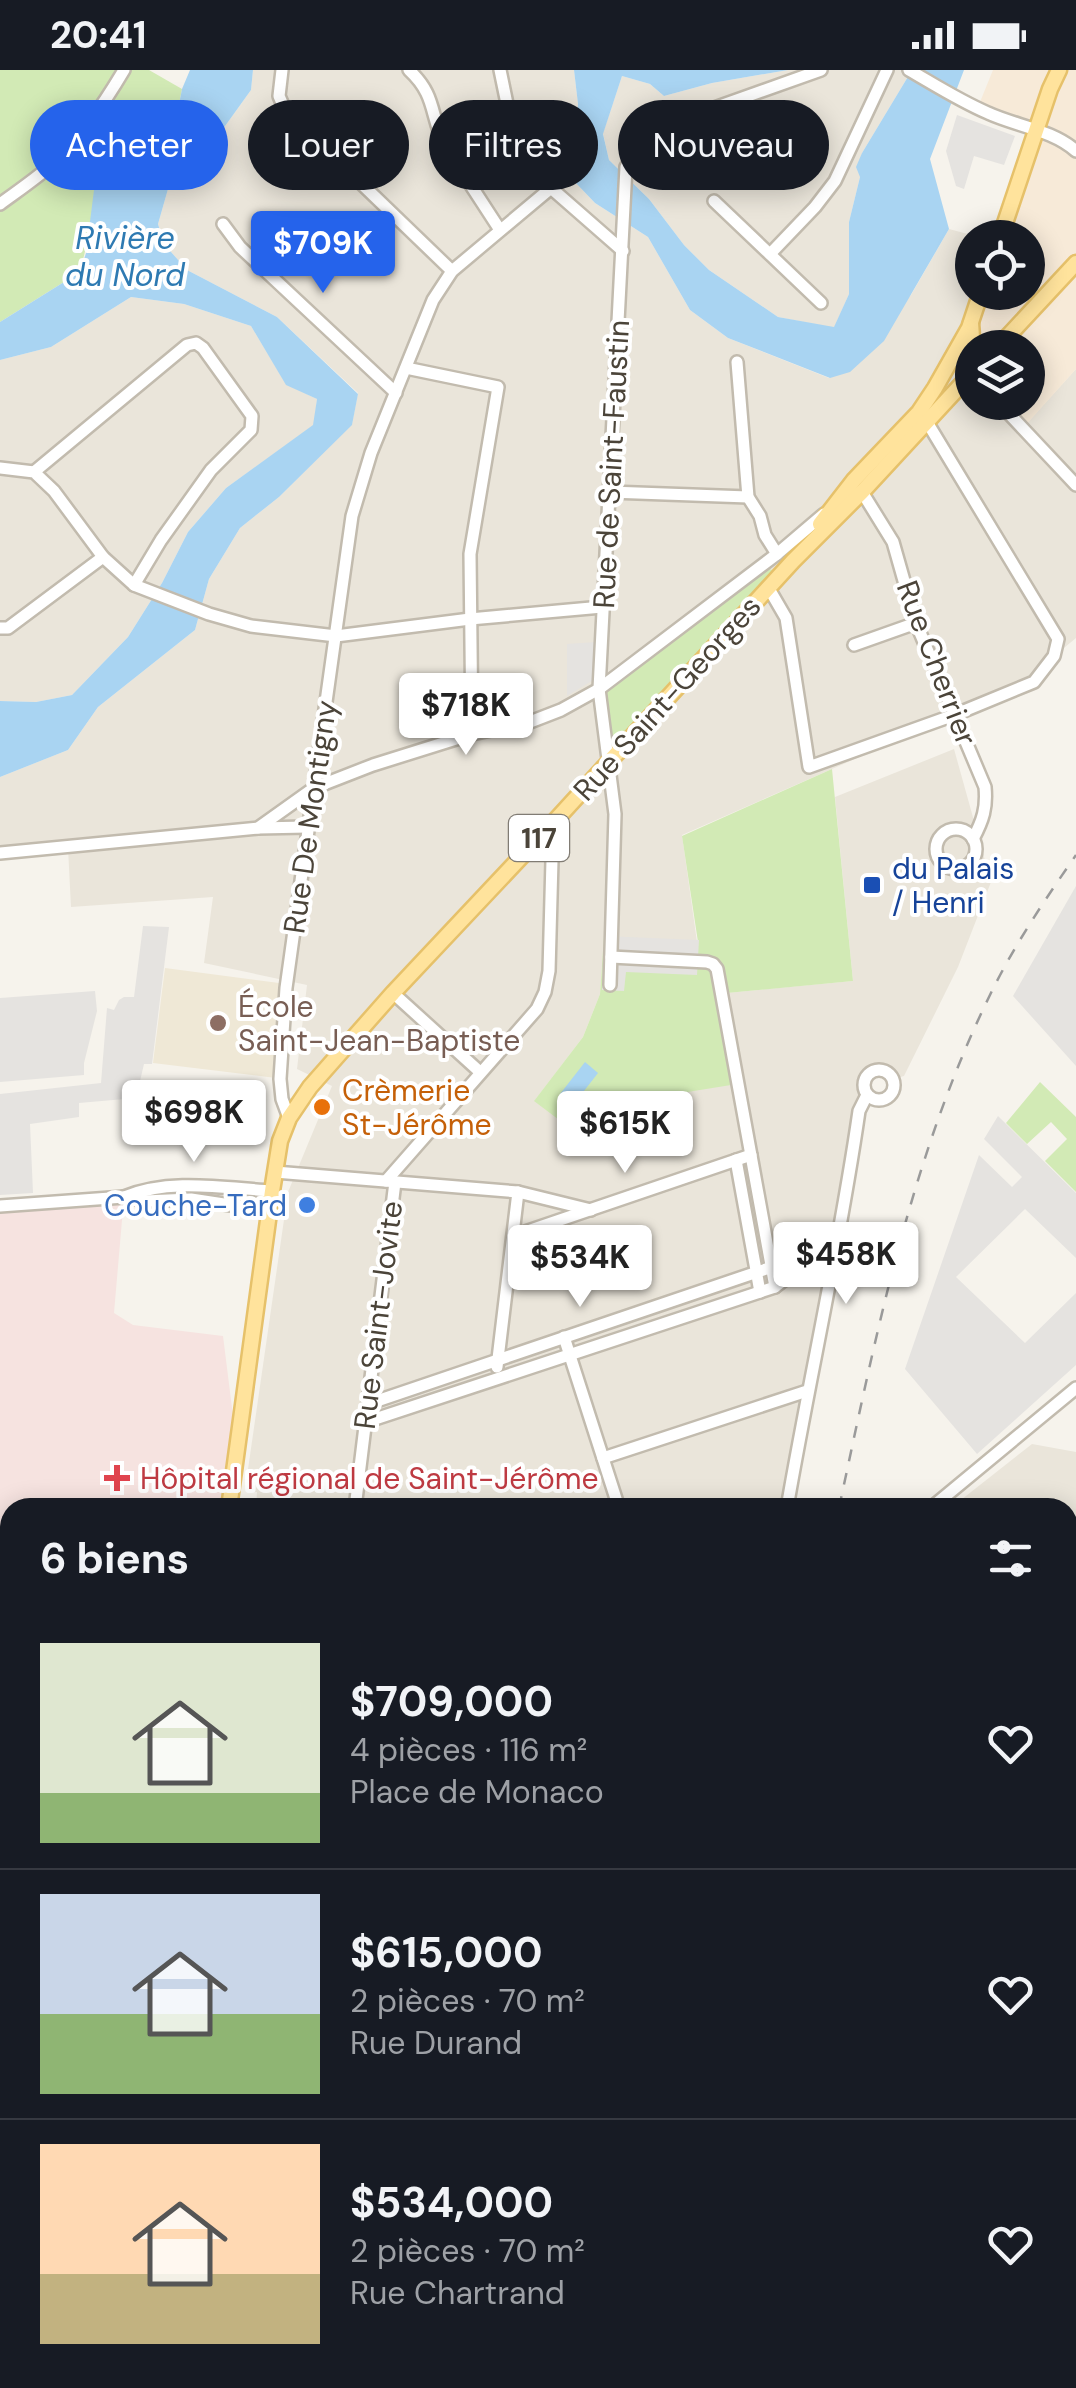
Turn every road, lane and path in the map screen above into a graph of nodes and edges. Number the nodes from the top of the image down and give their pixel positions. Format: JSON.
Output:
{"nodes":[{"id":1,"x":124,"y":70,"type":"edge"},
{"id":2,"x":282,"y":70,"type":"edge"},
{"id":3,"x":409,"y":70,"type":"edge"},
{"id":4,"x":500,"y":70,"type":"edge"},
{"id":5,"x":821,"y":70,"type":"edge"},
{"id":6,"x":887,"y":70,"type":"edge"},
{"id":7,"x":910,"y":70,"type":"edge"},
{"id":8,"x":1059,"y":70,"type":"edge"},
{"id":9,"x":506,"y":100,"type":"edge"},
{"id":10,"x":1037,"y":132,"type":"junction"},
{"id":11,"x":1076,"y":151,"type":"edge"},
{"id":12,"x":548,"y":190,"type":"edge"},
{"id":13,"x":552,"y":190,"type":"edge"},
{"id":14,"x":714,"y":201,"type":"dead end"},
{"id":15,"x":0,"y":204,"type":"edge"},
{"id":16,"x":1006,"y":220,"type":"edge"},
{"id":17,"x":222,"y":224,"type":"dead end"},
{"id":18,"x":500,"y":230,"type":"junction"},
{"id":19,"x":623,"y":251,"type":"junction"},
{"id":20,"x":770,"y":254,"type":"junction"},
{"id":21,"x":1076,"y":263,"type":"edge"},
{"id":22,"x":452,"y":271,"type":"junction"},
{"id":23,"x":822,"y":303,"type":"dead end"},
{"id":24,"x":975,"y":310,"type":"edge"},
{"id":25,"x":971,"y":323,"type":"junction"},
{"id":26,"x":972,"y":330,"type":"edge"},
{"id":27,"x":1014,"y":330,"type":"edge"},
{"id":28,"x":954,"y":355,"type":"joint"},
{"id":29,"x":737,"y":362,"type":"dead end"},
{"id":30,"x":406,"y":368,"type":"junction"},
{"id":31,"x":955,"y":392,"type":"edge"},
{"id":32,"x":396,"y":393,"type":"junction"},
{"id":33,"x":1016,"y":420,"type":"edge"},
{"id":34,"x":927,"y":422,"type":"junction"},
{"id":35,"x":0,"y":468,"type":"edge"},
{"id":36,"x":34,"y":472,"type":"junction"},
{"id":37,"x":1073,"y":476,"type":"edge"},
{"id":38,"x":610,"y":492,"type":"junction"},
{"id":39,"x":862,"y":492,"type":"junction"},
{"id":40,"x":748,"y":496,"type":"junction"},
{"id":41,"x":833,"y":506,"type":"junction"},
{"id":42,"x":776,"y":554,"type":"junction"},
{"id":43,"x":102,"y":557,"type":"junction"},
{"id":44,"x":793,"y":560,"type":"junction"},
{"id":45,"x":139,"y":588,"type":"junction"},
{"id":46,"x":768,"y":588,"type":"junction"},
{"id":47,"x":602,"y":607,"type":"junction"},
{"id":48,"x":470,"y":619,"type":"junction"},
{"id":49,"x":916,"y":623,"type":"junction"},
{"id":50,"x":0,"y":628,"type":"edge"},
{"id":51,"x":336,"y":636,"type":"junction"},
{"id":52,"x":854,"y":645,"type":"dead end"},
{"id":53,"x":598,"y":690,"type":"junction"},
{"id":54,"x":954,"y":715,"type":"junction"},
{"id":55,"x":472,"y":734,"type":"junction"},
{"id":56,"x":608,"y":762,"type":"junction"},
{"id":57,"x":314,"y":788,"type":"junction"},
{"id":58,"x":552,"y":823,"type":"junction"},
{"id":59,"x":307,"y":827,"type":"junction"},
{"id":60,"x":258,"y":828,"type":"junction"},
{"id":61,"x":973,"y":839,"type":"dead end"},
{"id":62,"x":0,"y":853,"type":"edge"},
{"id":63,"x":612,"y":957,"type":"junction"},
{"id":64,"x":610,"y":985,"type":"dead end"},
{"id":65,"x":393,"y":993,"type":"junction"},
{"id":66,"x":480,"y":1072,"type":"junction"},
{"id":67,"x":866,"y":1094,"type":"dead end"},
{"id":68,"x":289,"y":1118,"type":"junction"},
{"id":69,"x":751,"y":1155,"type":"junction"},
{"id":70,"x":736,"y":1160,"type":"junction"},
{"id":71,"x":275,"y":1172,"type":"junction"},
{"id":72,"x":390,"y":1182,"type":"junction"},
{"id":73,"x":272,"y":1191,"type":"junction"},
{"id":74,"x":518,"y":1192,"type":"junction"},
{"id":75,"x":124,"y":1197,"type":"junction"},
{"id":76,"x":0,"y":1206,"type":"edge"},
{"id":77,"x":270,"y":1210,"type":"junction"},
{"id":78,"x":591,"y":1210,"type":"junction"},
{"id":79,"x":513,"y":1236,"type":"junction"},
{"id":80,"x":836,"y":1258,"type":"junction"},
{"id":81,"x":772,"y":1267,"type":"junction"},
{"id":82,"x":796,"y":1271,"type":"junction"},
{"id":83,"x":757,"y":1272,"type":"junction"},
{"id":84,"x":775,"y":1287,"type":"junction"},
{"id":85,"x":760,"y":1292,"type":"junction"},
{"id":86,"x":564,"y":1338,"type":"junction"},
{"id":87,"x":570,"y":1355,"type":"junction"},
{"id":88,"x":496,"y":1360,"type":"junction"},
{"id":89,"x":498,"y":1378,"type":"junction"},
{"id":90,"x":438,"y":1380,"type":"junction"},
{"id":91,"x":1076,"y":1388,"type":"edge"},
{"id":92,"x":807,"y":1390,"type":"junction"},
{"id":93,"x":445,"y":1396,"type":"junction"},
{"id":94,"x":368,"y":1404,"type":"junction"},
{"id":95,"x":366,"y":1422,"type":"junction"},
{"id":96,"x":603,"y":1458,"type":"junction"},
{"id":97,"x":230,"y":1498,"type":"edge"},
{"id":98,"x":356,"y":1498,"type":"edge"},
{"id":99,"x":616,"y":1498,"type":"edge"},
{"id":100,"x":789,"y":1498,"type":"edge"},
{"id":101,"x":942,"y":1498,"type":"edge"}],
"edges":[{"from":1,"to":15,"type":"street"},
{"from":2,"to":22,"type":"street"},
{"from":3,"to":18,"type":"street"},
{"from":4,"to":9,"type":"street"},
{"from":5,"to":19,"type":"street","name":"Rue de Saint-Faustin"},
{"from":6,"to":20,"type":"street"},
{"from":7,"to":10,"type":"street"},
{"from":8,"to":10,"type":"main road"},
{"from":10,"to":11,"type":"street"},
{"from":10,"to":16,"type":"main road"},
{"from":12,"to":18,"type":"street","name":"Rue De Montigny"},
{"from":13,"to":19,"type":"street"},
{"from":14,"to":20,"type":"street"},
{"from":17,"to":32,"type":"street"},
{"from":18,"to":22,"type":"street","name":"Rue De Montigny"},
{"from":19,"to":38,"type":"street","name":"Rue de Saint-Faustin"},
{"from":20,"to":23,"type":"street"},
{"from":21,"to":27,"type":"main road"},
{"from":22,"to":30,"type":"street","name":"Rue De Montigny"},
{"from":24,"to":25,"type":"main road","number":"117"},
{"from":25,"to":26,"type":"main road"},
{"from":25,"to":28,"type":"main road","number":"117"},
{"from":28,"to":41,"type":"main road","number":"117"},
{"from":29,"to":40,"type":"street"},
{"from":30,"to":32,"type":"street","name":"Rue De Montigny"},
{"from":30,"to":48,"type":"street"},
{"from":31,"to":34,"type":"main road","name":"Rue Saint-Georges","number":"117"},
{"from":32,"to":51,"type":"street","name":"Rue De Montigny"},
{"from":33,"to":37,"type":"street"},
{"from":34,"to":39,"type":"main road","name":"Rue Saint-Georges","number":"117"},
{"from":34,"to":54,"type":"street"},
{"from":35,"to":36,"type":"street"},
{"from":36,"to":43,"type":"street"},
{"from":36,"to":45,"type":"street"},
{"from":38,"to":40,"type":"street"},
{"from":38,"to":47,"type":"street","name":"Rue de Saint-Faustin"},
{"from":39,"to":44,"type":"main road","name":"Rue Saint-Georges","number":"117"},
{"from":39,"to":49,"type":"street","name":"Rue Cherrier"},
{"from":40,"to":42,"type":"street"},
{"from":41,"to":42,"type":"street"},
{"from":41,"to":44,"type":"main road","number":"117"},
{"from":42,"to":53,"type":"street"},
{"from":43,"to":45,"type":"street"},
{"from":43,"to":50,"type":"street"},
{"from":44,"to":46,"type":"main road","name":"Rue Saint-Georges","number":"117"},
{"from":45,"to":51,"type":"street"},
{"from":46,"to":54,"type":"street"},
{"from":46,"to":56,"type":"main road","name":"Rue Saint-Georges","number":"117"},
{"from":47,"to":48,"type":"street"},
{"from":47,"to":53,"type":"street","name":"Rue de Saint-Faustin"},
{"from":48,"to":51,"type":"street"},
{"from":48,"to":55,"type":"street"},
{"from":49,"to":52,"type":"street"},
{"from":49,"to":54,"type":"street","name":"Rue Cherrier"},
{"from":51,"to":57,"type":"street","name":"Rue De Montigny"},
{"from":53,"to":55,"type":"street"},
{"from":53,"to":56,"type":"street","name":"Rue de Saint-Faustin"},
{"from":54,"to":61,"type":"street","name":"Rue Cherrier"},
{"from":55,"to":57,"type":"street"},
{"from":56,"to":58,"type":"main road","name":"Rue Saint-Georges","number":"117"},
{"from":56,"to":63,"type":"street","name":"Rue de Saint-Faustin"},
{"from":57,"to":59,"type":"street","name":"Rue De Montigny"},
{"from":57,"to":60,"type":"street"},
{"from":58,"to":65,"type":"main road","name":"Rue Saint-Georges","number":"117"},
{"from":58,"to":66,"type":"street","name":"Rue Saint-Jovite"},
{"from":59,"to":60,"type":"street"},
{"from":59,"to":68,"type":"street","name":"Rue De Montigny"},
{"from":60,"to":62,"type":"street"},
{"from":63,"to":64,"type":"street","name":"Rue de Saint-Faustin"},
{"from":63,"to":69,"type":"street"},
{"from":65,"to":66,"type":"street"},
{"from":65,"to":68,"type":"main road","name":"Rue Saint-Georges","number":"117"},
{"from":66,"to":72,"type":"street","name":"Rue Saint-Jovite"},
{"from":67,"to":80,"type":"street"},
{"from":68,"to":71,"type":"main road","name":"Rue De Montigny","number":"117"},
{"from":69,"to":70,"type":"street"},
{"from":69,"to":81,"type":"street"},
{"from":70,"to":78,"type":"street"},
{"from":70,"to":83,"type":"street"},
{"from":71,"to":72,"type":"street"},
{"from":71,"to":73,"type":"main road","name":"Rue De Montigny","number":"117"},
{"from":72,"to":74,"type":"street"},
{"from":72,"to":94,"type":"street","name":"Rue Saint-Jovite"},
{"from":73,"to":75,"type":"street"},
{"from":73,"to":77,"type":"main road","name":"Rue De Montigny","number":"117"},
{"from":74,"to":78,"type":"street"},
{"from":74,"to":79,"type":"street"},
{"from":75,"to":76,"type":"street"},
{"from":75,"to":77,"type":"street"},
{"from":77,"to":97,"type":"main road","name":"Rue De Montigny","number":"117"},
{"from":78,"to":79,"type":"street"},
{"from":79,"to":88,"type":"street"},
{"from":80,"to":82,"type":"street"},
{"from":80,"to":92,"type":"street"},
{"from":81,"to":82,"type":"street"},
{"from":81,"to":83,"type":"street"},
{"from":81,"to":84,"type":"street"},
{"from":82,"to":84,"type":"street"},
{"from":83,"to":85,"type":"street"},
{"from":83,"to":86,"type":"street"},
{"from":84,"to":85,"type":"street"},
{"from":85,"to":87,"type":"street"},
{"from":86,"to":87,"type":"street"},
{"from":86,"to":88,"type":"street"},
{"from":87,"to":89,"type":"street"},
{"from":87,"to":96,"type":"street"},
{"from":88,"to":89,"type":"street"},
{"from":88,"to":90,"type":"street"},
{"from":89,"to":93,"type":"street"},
{"from":90,"to":93,"type":"street"},
{"from":90,"to":94,"type":"street"},
{"from":91,"to":101,"type":"street"},
{"from":92,"to":96,"type":"street"},
{"from":92,"to":100,"type":"street"},
{"from":93,"to":95,"type":"street"},
{"from":94,"to":95,"type":"street","name":"Rue Saint-Jovite"},
{"from":95,"to":98,"type":"street","name":"Rue Saint-Jovite"},
{"from":96,"to":99,"type":"street"}]}
